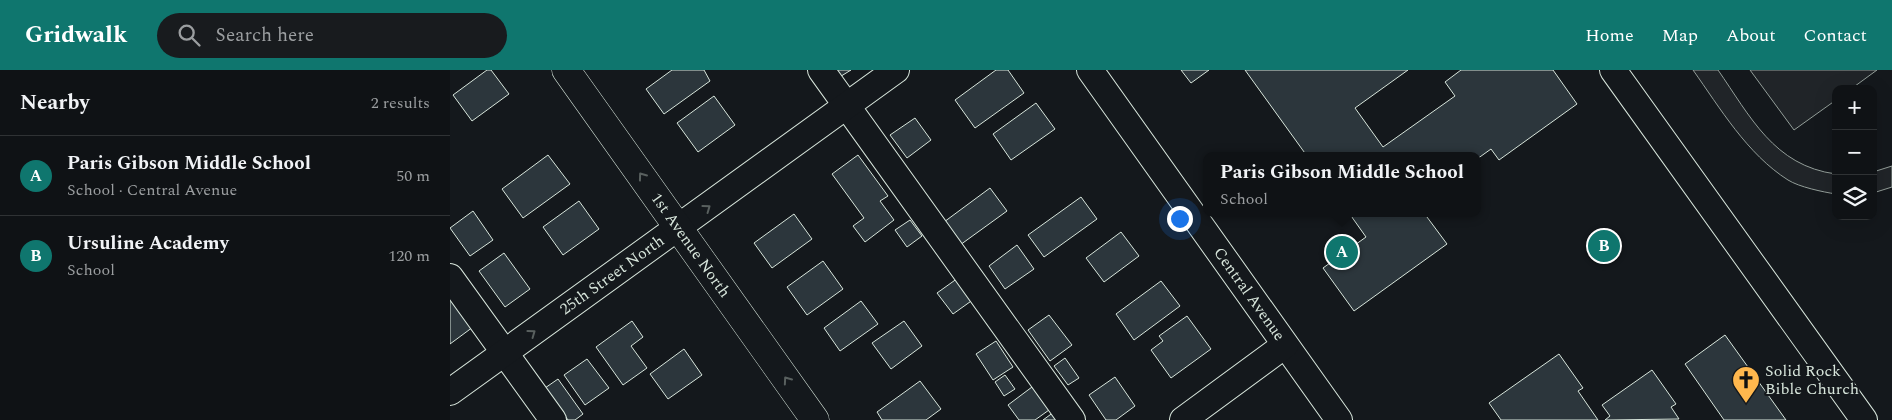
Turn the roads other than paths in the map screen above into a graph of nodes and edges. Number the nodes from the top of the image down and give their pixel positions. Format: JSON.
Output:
{"nodes":[{"id":1,"x":566,"y":70,"type":"edge"},
{"id":2,"x":821,"y":70,"type":"edge"},
{"id":3,"x":896,"y":70,"type":"edge"},
{"id":4,"x":1090,"y":70,"type":"edge"},
{"id":5,"x":1613,"y":70,"type":"edge"},
{"id":6,"x":847,"y":106,"type":"junction"},
{"id":7,"x":679,"y":228,"type":"junction"},
{"id":8,"x":450,"y":277,"type":"edge"},
{"id":9,"x":1285,"y":345,"type":"junction"},
{"id":10,"x":505,"y":353,"type":"junction"},
{"id":11,"x":450,"y":392,"type":"edge"},
{"id":12,"x":553,"y":420,"type":"edge"},
{"id":13,"x":815,"y":420,"type":"edge"},
{"id":14,"x":1072,"y":420,"type":"edge"},
{"id":15,"x":1183,"y":420,"type":"edge"},
{"id":16,"x":1339,"y":420,"type":"edge"},
{"id":17,"x":1864,"y":420,"type":"edge"}],
"edges":[{"from":7,"to":1,"type":"main road","name":"1st Avenue North","one_way":true},
{"from":2,"to":6,"type":"street"},
{"from":3,"to":6,"type":"street","name":"25th Street North"},
{"from":4,"to":9,"type":"street","name":"Central Avenue"},
{"from":5,"to":17,"type":"street"},
{"from":7,"to":6,"type":"street","name":"25th Street North","one_way":true},
{"from":6,"to":14,"type":"street"},
{"from":10,"to":7,"type":"street","name":"25th Street North","one_way":true},
{"from":13,"to":7,"type":"main road","name":"1st Avenue North","one_way":true},
{"from":8,"to":10,"type":"street"},
{"from":9,"to":15,"type":"street"},
{"from":9,"to":16,"type":"street","name":"Central Avenue"},
{"from":10,"to":11,"type":"street","name":"25th Street North"},
{"from":10,"to":12,"type":"street"}]}
